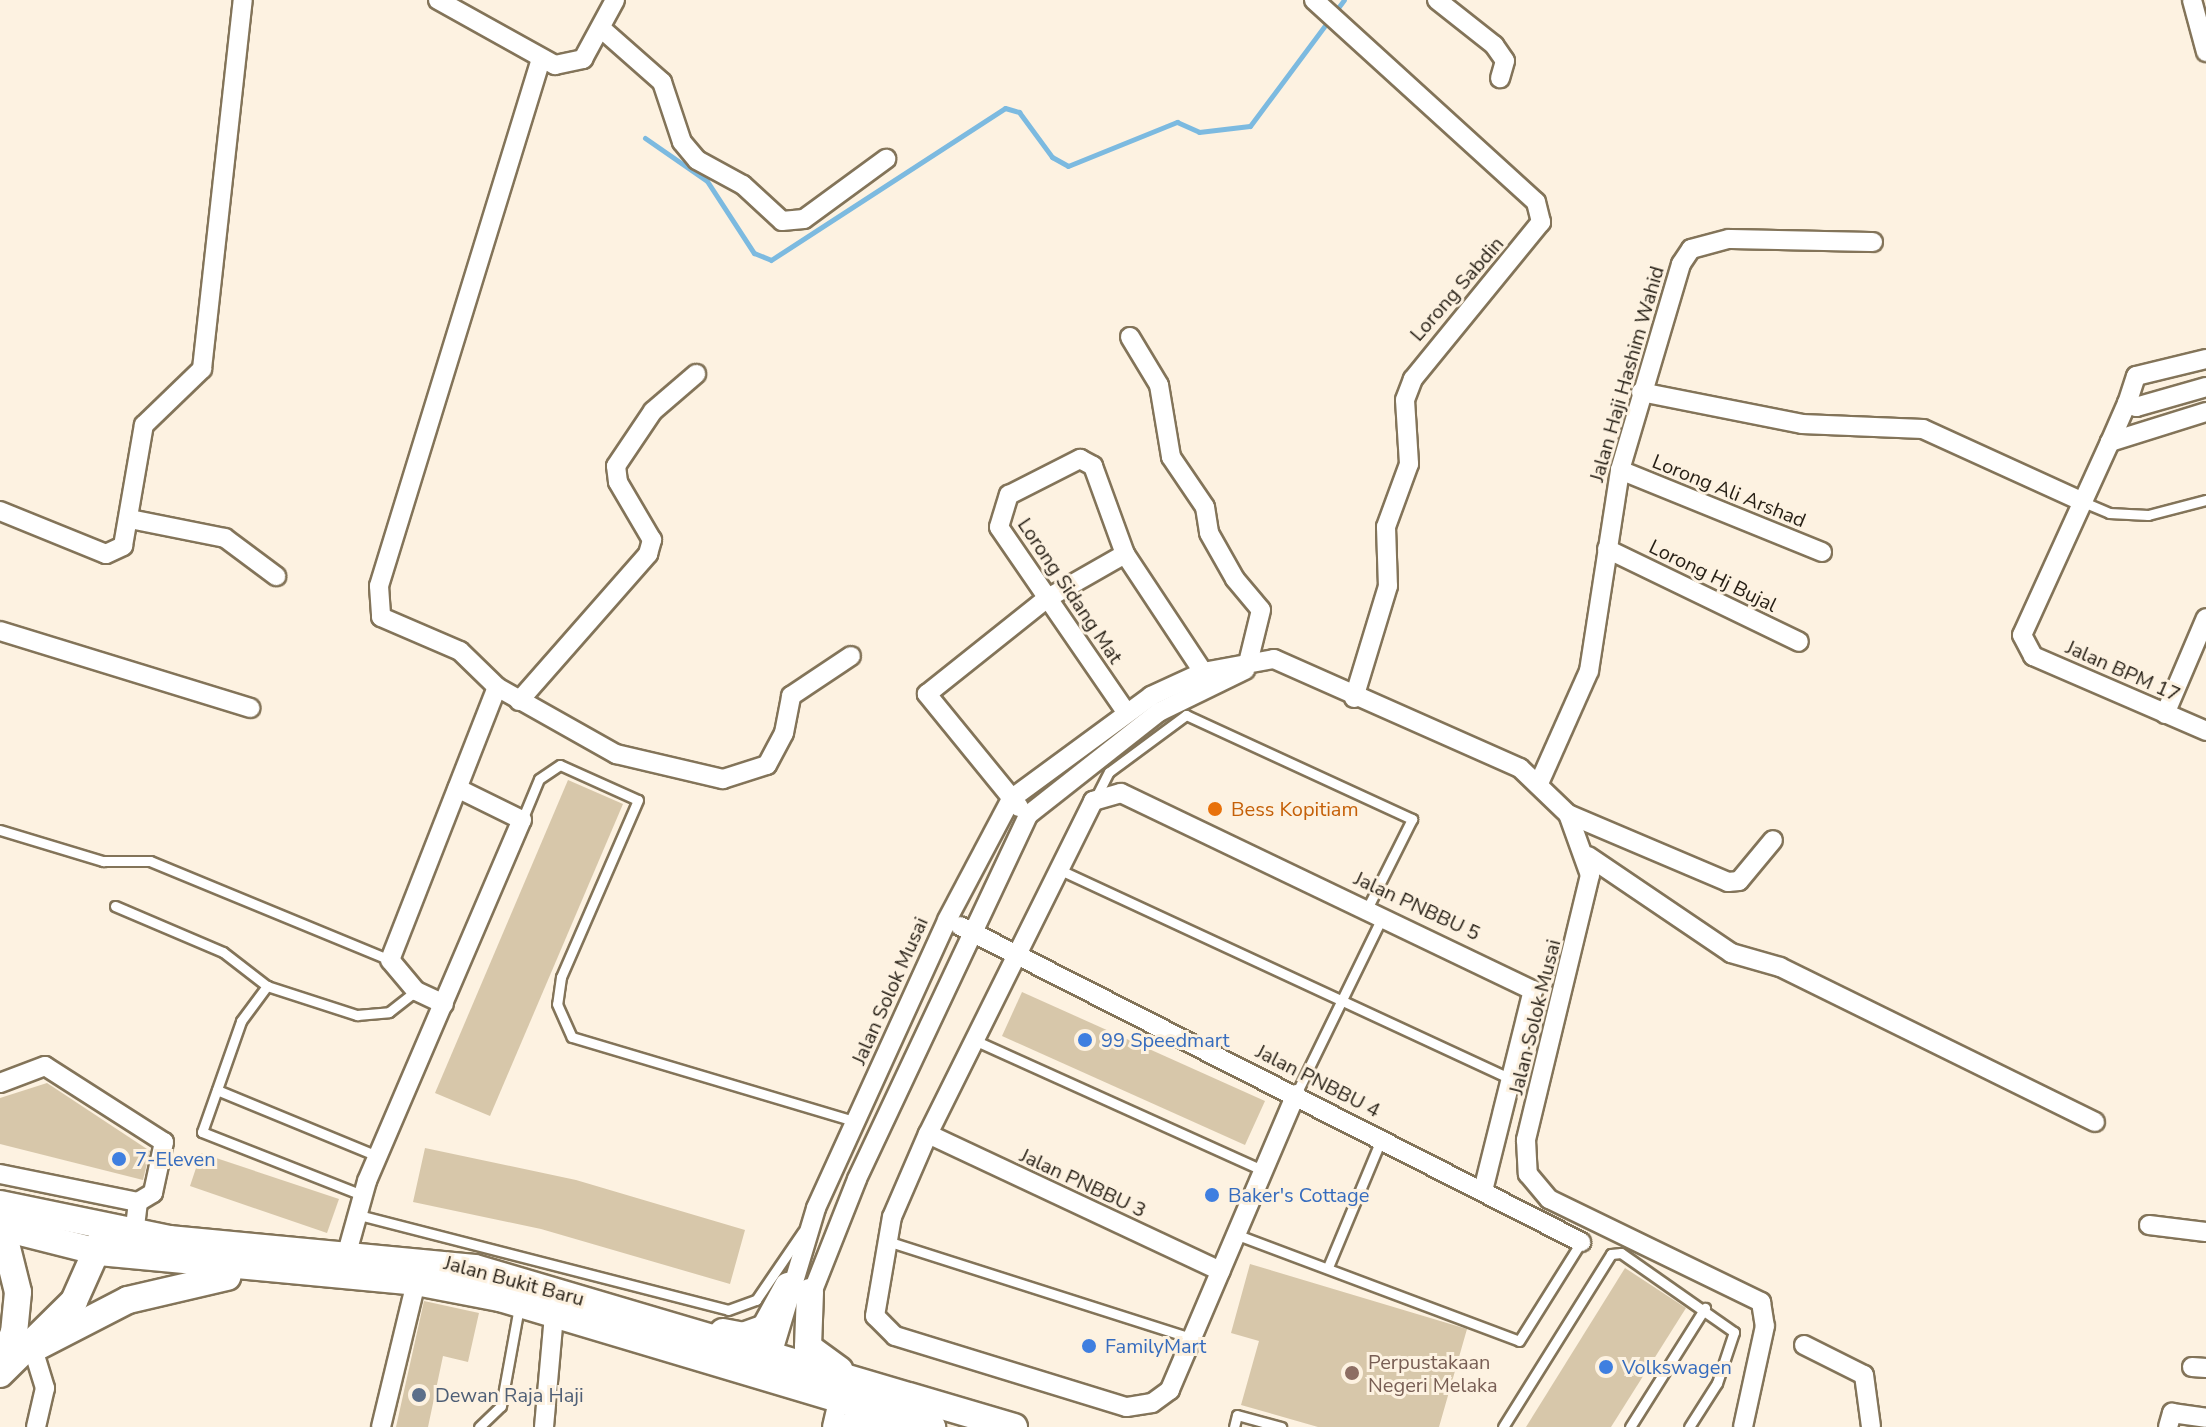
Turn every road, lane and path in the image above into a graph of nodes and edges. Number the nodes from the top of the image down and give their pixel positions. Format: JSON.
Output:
{"nodes":[{"id":1,"x":243,"y":0,"type":"edge"},
{"id":2,"x":438,"y":0,"type":"edge"},
{"id":3,"x":615,"y":0,"type":"edge"},
{"id":4,"x":1437,"y":0,"type":"edge"},
{"id":5,"x":2192,"y":0,"type":"edge"},
{"id":6,"x":1315,"y":1,"type":"edge"},
{"id":7,"x":603,"y":30,"type":"junction"},
{"id":8,"x":2206,"y":52,"type":"edge"},
{"id":9,"x":541,"y":59,"type":"junction"},
{"id":10,"x":1500,"y":78,"type":"dead end"},
{"id":11,"x":886,"y":159,"type":"dead end"},
{"id":12,"x":1873,"y":242,"type":"dead end"},
{"id":13,"x":1130,"y":337,"type":"dead end"},
{"id":14,"x":2206,"y":359,"type":"edge"},
{"id":15,"x":696,"y":374,"type":"dead end"},
{"id":16,"x":2206,"y":387,"type":"edge"},
{"id":17,"x":1641,"y":392,"type":"junction"},
{"id":18,"x":2127,"y":403,"type":"junction"},
{"id":19,"x":2206,"y":412,"type":"edge"},
{"id":20,"x":2110,"y":442,"type":"junction"},
{"id":21,"x":1620,"y":470,"type":"junction"},
{"id":22,"x":2206,"y":500,"type":"edge"},
{"id":23,"x":2081,"y":501,"type":"junction"},
{"id":24,"x":0,"y":511,"type":"edge"},
{"id":25,"x":130,"y":519,"type":"junction"},
{"id":26,"x":1607,"y":549,"type":"junction"},
{"id":27,"x":1822,"y":552,"type":"dead end"},
{"id":28,"x":1125,"y":554,"type":"junction"},
{"id":29,"x":276,"y":576,"type":"dead end"},
{"id":30,"x":1046,"y":599,"type":"junction"},
{"id":31,"x":2206,"y":618,"type":"edge"},
{"id":32,"x":0,"y":631,"type":"edge"},
{"id":33,"x":1799,"y":642,"type":"dead end"},
{"id":34,"x":851,"y":656,"type":"dead end"},
{"id":35,"x":1249,"y":659,"type":"junction"},
{"id":36,"x":1274,"y":659,"type":"junction"},
{"id":37,"x":1203,"y":672,"type":"junction"},
{"id":38,"x":497,"y":687,"type":"junction"},
{"id":39,"x":1354,"y":698,"type":"junction"},
{"id":40,"x":519,"y":701,"type":"junction"},
{"id":41,"x":250,"y":708,"type":"dead end"},
{"id":42,"x":1126,"y":712,"type":"junction"},
{"id":43,"x":2165,"y":714,"type":"junction"},
{"id":44,"x":2206,"y":731,"type":"edge"},
{"id":45,"x":1540,"y":781,"type":"junction"},
{"id":46,"x":457,"y":788,"type":"junction"},
{"id":47,"x":1011,"y":799,"type":"junction"},
{"id":48,"x":1093,"y":801,"type":"junction"},
{"id":49,"x":1568,"y":814,"type":"junction"},
{"id":50,"x":1028,"y":815,"type":"junction"},
{"id":51,"x":522,"y":820,"type":"junction"},
{"id":52,"x":0,"y":830,"type":"edge"},
{"id":53,"x":1773,"y":840,"type":"dead end"},
{"id":54,"x":1588,"y":856,"type":"junction"},
{"id":55,"x":1058,"y":869,"type":"junction"},
{"id":56,"x":115,"y":906,"type":"dead end"},
{"id":57,"x":1376,"y":911,"type":"junction"},
{"id":58,"x":947,"y":920,"type":"junction"},
{"id":59,"x":971,"y":931,"type":"junction"},
{"id":60,"x":1016,"y":952,"type":"junction"},
{"id":61,"x":390,"y":960,"type":"junction"},
{"id":62,"x":267,"y":986,"type":"junction"},
{"id":63,"x":416,"y":991,"type":"junction"},
{"id":64,"x":1342,"y":1001,"type":"junction"},
{"id":65,"x":444,"y":1004,"type":"junction"},
{"id":66,"x":974,"y":1040,"type":"junction"},
{"id":67,"x":1516,"y":1081,"type":"junction"},
{"id":68,"x":0,"y":1083,"type":"edge"},
{"id":69,"x":217,"y":1090,"type":"junction"},
{"id":70,"x":1296,"y":1094,"type":"junction"},
{"id":71,"x":854,"y":1121,"type":"junction"},
{"id":72,"x":2095,"y":1122,"type":"dead end"},
{"id":73,"x":928,"y":1134,"type":"junction"},
{"id":74,"x":1382,"y":1137,"type":"junction"},
{"id":75,"x":377,"y":1156,"type":"junction"},
{"id":76,"x":1264,"y":1171,"type":"junction"},
{"id":77,"x":0,"y":1174,"type":"edge"},
{"id":78,"x":1484,"y":1186,"type":"junction"},
{"id":79,"x":362,"y":1195,"type":"junction"},
{"id":80,"x":138,"y":1202,"type":"junction"},
{"id":81,"x":816,"y":1208,"type":"junction"},
{"id":82,"x":355,"y":1214,"type":"junction"},
{"id":83,"x":1,"y":1220,"type":"edge"},
{"id":84,"x":2149,"y":1225,"type":"dead end"},
{"id":85,"x":2206,"y":1232,"type":"edge"},
{"id":86,"x":134,"y":1233,"type":"junction"},
{"id":87,"x":1235,"y":1234,"type":"junction"},
{"id":88,"x":102,"y":1240,"type":"junction"},
{"id":89,"x":887,"y":1241,"type":"junction"},
{"id":90,"x":1581,"y":1242,"type":"joint"},
{"id":91,"x":343,"y":1266,"type":"junction"},
{"id":92,"x":1328,"y":1267,"type":"junction"},
{"id":93,"x":1220,"y":1271,"type":"junction"},
{"id":94,"x":290,"y":1274,"type":"junction"},
{"id":95,"x":416,"y":1282,"type":"junction"},
{"id":96,"x":799,"y":1289,"type":"junction"},
{"id":97,"x":527,"y":1294,"type":"junction"},
{"id":98,"x":1705,"y":1308,"type":"junction"},
{"id":99,"x":554,"y":1314,"type":"junction"},
{"id":100,"x":1191,"y":1338,"type":"junction"},
{"id":101,"x":1804,"y":1345,"type":"dead end"},
{"id":102,"x":33,"y":1349,"type":"junction"},
{"id":103,"x":0,"y":1367,"type":"edge"},
{"id":104,"x":779,"y":1370,"type":"junction"},
{"id":105,"x":0,"y":1374,"type":"edge"},
{"id":106,"x":841,"y":1389,"type":"junction"},
{"id":107,"x":2206,"y":1418,"type":"edge"},
{"id":108,"x":36,"y":1427,"type":"edge"},
{"id":109,"x":381,"y":1427,"type":"edge"},
{"id":110,"x":479,"y":1427,"type":"edge"},
{"id":111,"x":544,"y":1427,"type":"edge"},
{"id":112,"x":832,"y":1427,"type":"edge"},
{"id":113,"x":846,"y":1427,"type":"edge"},
{"id":114,"x":890,"y":1427,"type":"edge"},
{"id":115,"x":932,"y":1427,"type":"edge"},
{"id":116,"x":1014,"y":1427,"type":"edge"},
{"id":117,"x":1023,"y":1427,"type":"edge"},
{"id":118,"x":1234,"y":1427,"type":"edge"},
{"id":119,"x":1281,"y":1427,"type":"edge"},
{"id":120,"x":1503,"y":1427,"type":"edge"},
{"id":121,"x":1630,"y":1427,"type":"edge"},
{"id":122,"x":1689,"y":1427,"type":"edge"},
{"id":123,"x":1743,"y":1427,"type":"edge"},
{"id":124,"x":1871,"y":1427,"type":"edge"},
{"id":125,"x":2168,"y":1427,"type":"edge"}],
"edges":[{"from":1,"to":25,"type":"street"},
{"from":2,"to":9,"type":"street"},
{"from":3,"to":7,"type":"street"},
{"from":4,"to":10,"type":"street"},
{"from":5,"to":8,"type":"street"},
{"from":6,"to":39,"type":"street","name":"Lorong Sabdin"},
{"from":7,"to":9,"type":"street"},
{"from":7,"to":11,"type":"street"},
{"from":9,"to":38,"type":"street"},
{"from":12,"to":17,"type":"street","name":"Jalan Haji Hashim Wahid"},
{"from":13,"to":35,"type":"street"},
{"from":14,"to":18,"type":"street"},
{"from":15,"to":40,"type":"street"},
{"from":16,"to":18,"type":"street"},
{"from":17,"to":21,"type":"street","name":"Jalan Haji Hashim Wahid"},
{"from":17,"to":23,"type":"street"},
{"from":18,"to":20,"type":"street"},
{"from":19,"to":20,"type":"street"},
{"from":20,"to":23,"type":"street"},
{"from":21,"to":26,"type":"street","name":"Jalan Haji Hashim Wahid"},
{"from":21,"to":27,"type":"street","name":"Lorong Ali Arshad"},
{"from":22,"to":23,"type":"lane"},
{"from":23,"to":43,"type":"street","name":"Jalan BPM 17"},
{"from":24,"to":25,"type":"street"},
{"from":25,"to":29,"type":"street"},
{"from":26,"to":33,"type":"street","name":"Lorong Hj Bujal"},
{"from":26,"to":45,"type":"street","name":"Jalan Haji Hashim Wahid"},
{"from":28,"to":30,"type":"street"},
{"from":28,"to":30,"type":"street","name":"Lorong Sidang Mat"},
{"from":28,"to":37,"type":"street"},
{"from":30,"to":42,"type":"street","name":"Lorong Sidang Mat"},
{"from":30,"to":47,"type":"street"},
{"from":31,"to":43,"type":"street"},
{"from":32,"to":41,"type":"street"},
{"from":34,"to":40,"type":"street"},
{"from":35,"to":36,"type":"street","name":"Jalan Solok Musai"},
{"from":35,"to":37,"type":"street","name":"Jalan Solok Musai"},
{"from":36,"to":39,"type":"street","name":"Jalan Solok Musai"},
{"from":36,"to":50,"type":"street","name":"Jalan Solok Musai"},
{"from":37,"to":42,"type":"street","name":"Jalan Solok Musai"},
{"from":38,"to":40,"type":"street"},
{"from":38,"to":46,"type":"street"},
{"from":39,"to":45,"type":"street","name":"Jalan Solok Musai"},
{"from":42,"to":47,"type":"street","name":"Jalan Solok Musai"},
{"from":43,"to":44,"type":"street","name":"Jalan BPM 17"},
{"from":45,"to":49,"type":"street","name":"Jalan Solok Musai"},
{"from":46,"to":51,"type":"street"},
{"from":46,"to":61,"type":"street"},
{"from":47,"to":50,"type":"street"},
{"from":47,"to":58,"type":"street","name":"Jalan Solok Musai"},
{"from":48,"to":55,"type":"street"},
{"from":48,"to":57,"type":"street","name":"Jalan PNBBU 5"},
{"from":48,"to":57,"type":"lane"},
{"from":49,"to":53,"type":"street"},
{"from":49,"to":54,"type":"street","name":"Jalan Solok Musai"},
{"from":50,"to":59,"type":"street","name":"Jalan Solok Musai"},
{"from":51,"to":65,"type":"street"},
{"from":51,"to":71,"type":"lane"},
{"from":52,"to":61,"type":"lane"},
{"from":54,"to":72,"type":"street"},
{"from":54,"to":123,"type":"street","name":"Jalan Solok Musai"},
{"from":55,"to":60,"type":"street"},
{"from":55,"to":64,"type":"lane"},
{"from":56,"to":62,"type":"lane"},
{"from":57,"to":64,"type":"lane"},
{"from":57,"to":67,"type":"street","name":"Jalan PNBBU 5"},
{"from":58,"to":59,"type":"street","name":"Jalan PNBBU 4"},
{"from":58,"to":71,"type":"street","name":"Jalan Solok Musai"},
{"from":59,"to":60,"type":"street","name":"Jalan PNBBU 4"},
{"from":59,"to":96,"type":"street","name":"Jalan Solok Musai"},
{"from":60,"to":66,"type":"street"},
{"from":60,"to":70,"type":"street","name":"Jalan PNBBU 4"},
{"from":61,"to":63,"type":"street"},
{"from":62,"to":63,"type":"lane"},
{"from":62,"to":69,"type":"lane"},
{"from":63,"to":65,"type":"street"},
{"from":64,"to":67,"type":"lane"},
{"from":64,"to":70,"type":"lane"},
{"from":65,"to":75,"type":"street"},
{"from":66,"to":73,"type":"street"},
{"from":66,"to":76,"type":"lane"},
{"from":67,"to":78,"type":"street","name":"Jalan PNBBU 5"},
{"from":68,"to":80,"type":"street"},
{"from":69,"to":75,"type":"lane"},
{"from":69,"to":79,"type":"lane"},
{"from":70,"to":74,"type":"street","name":"Jalan PNBBU 4"},
{"from":70,"to":76,"type":"street"},
{"from":71,"to":81,"type":"street","name":"Jalan Solok Musai"},
{"from":73,"to":89,"type":"street"},
{"from":73,"to":93,"type":"street","name":"Jalan PNBBU 3"},
{"from":74,"to":78,"type":"street","name":"Jalan PNBBU 4"},
{"from":74,"to":92,"type":"lane"},
{"from":75,"to":79,"type":"street"},
{"from":76,"to":87,"type":"street"},
{"from":77,"to":80,"type":"street"},
{"from":78,"to":90,"type":"street","name":"Jalan PNBBU 4"},
{"from":79,"to":82,"type":"street"},
{"from":80,"to":86,"type":"street"},
{"from":81,"to":82,"type":"lane"},
{"from":81,"to":96,"type":"street","name":"Jalan Solok Musai"},
{"from":82,"to":91,"type":"street"},
{"from":83,"to":88,"type":"main road","name":"Jalan Bukit Baru"},
{"from":83,"to":103,"type":"main road"},
{"from":84,"to":85,"type":"street"},
{"from":86,"to":88,"type":"main road","name":"Jalan Bukit Baru"},
{"from":86,"to":91,"type":"main road","name":"Jalan Bukit Baru"},
{"from":87,"to":92,"type":"lane"},
{"from":87,"to":93,"type":"street"},
{"from":88,"to":94,"type":"main road","name":"Jalan Bukit Baru"},
{"from":88,"to":102,"type":"main road"},
{"from":89,"to":100,"type":"lane"},
{"from":89,"to":100,"type":"street"},
{"from":90,"to":92,"type":"lane"},
{"from":91,"to":94,"type":"main road","name":"Jalan Bukit Baru"},
{"from":91,"to":95,"type":"main road","name":"Jalan Bukit Baru"},
{"from":91,"to":97,"type":"main road","name":"Jalan Bukit Baru"},
{"from":93,"to":100,"type":"street"},
{"from":94,"to":102,"type":"main road"},
{"from":95,"to":97,"type":"main road","name":"Jalan Bukit Baru"},
{"from":95,"to":109,"type":"street"},
{"from":96,"to":97,"type":"main road"},
{"from":96,"to":104,"type":"street","name":"Jalan Solok Musai"},
{"from":96,"to":117,"type":"main road"},
{"from":97,"to":99,"type":"main road","name":"Jalan Bukit Baru"},
{"from":97,"to":104,"type":"main road","name":"Jalan Bukit Baru"},
{"from":97,"to":110,"type":"lane"},
{"from":98,"to":120,"type":"lane"},
{"from":98,"to":121,"type":"lane"},
{"from":98,"to":122,"type":"lane"},
{"from":99,"to":104,"type":"main road","name":"Jalan Bukit Baru"},
{"from":99,"to":111,"type":"street"},
{"from":101,"to":124,"type":"street"},
{"from":102,"to":105,"type":"main road"},
{"from":102,"to":108,"type":"street"},
{"from":104,"to":106,"type":"main road","name":"Jalan Bukit Baru"},
{"from":106,"to":112,"type":"street"},
{"from":106,"to":115,"type":"main road","name":"Jalan Bukit Baru"},
{"from":106,"to":116,"type":"main road","name":"Jalan Bukit Baru"},
{"from":107,"to":125,"type":"street"},
{"from":113,"to":114,"type":"main road"},
{"from":118,"to":119,"type":"lane"}]}
